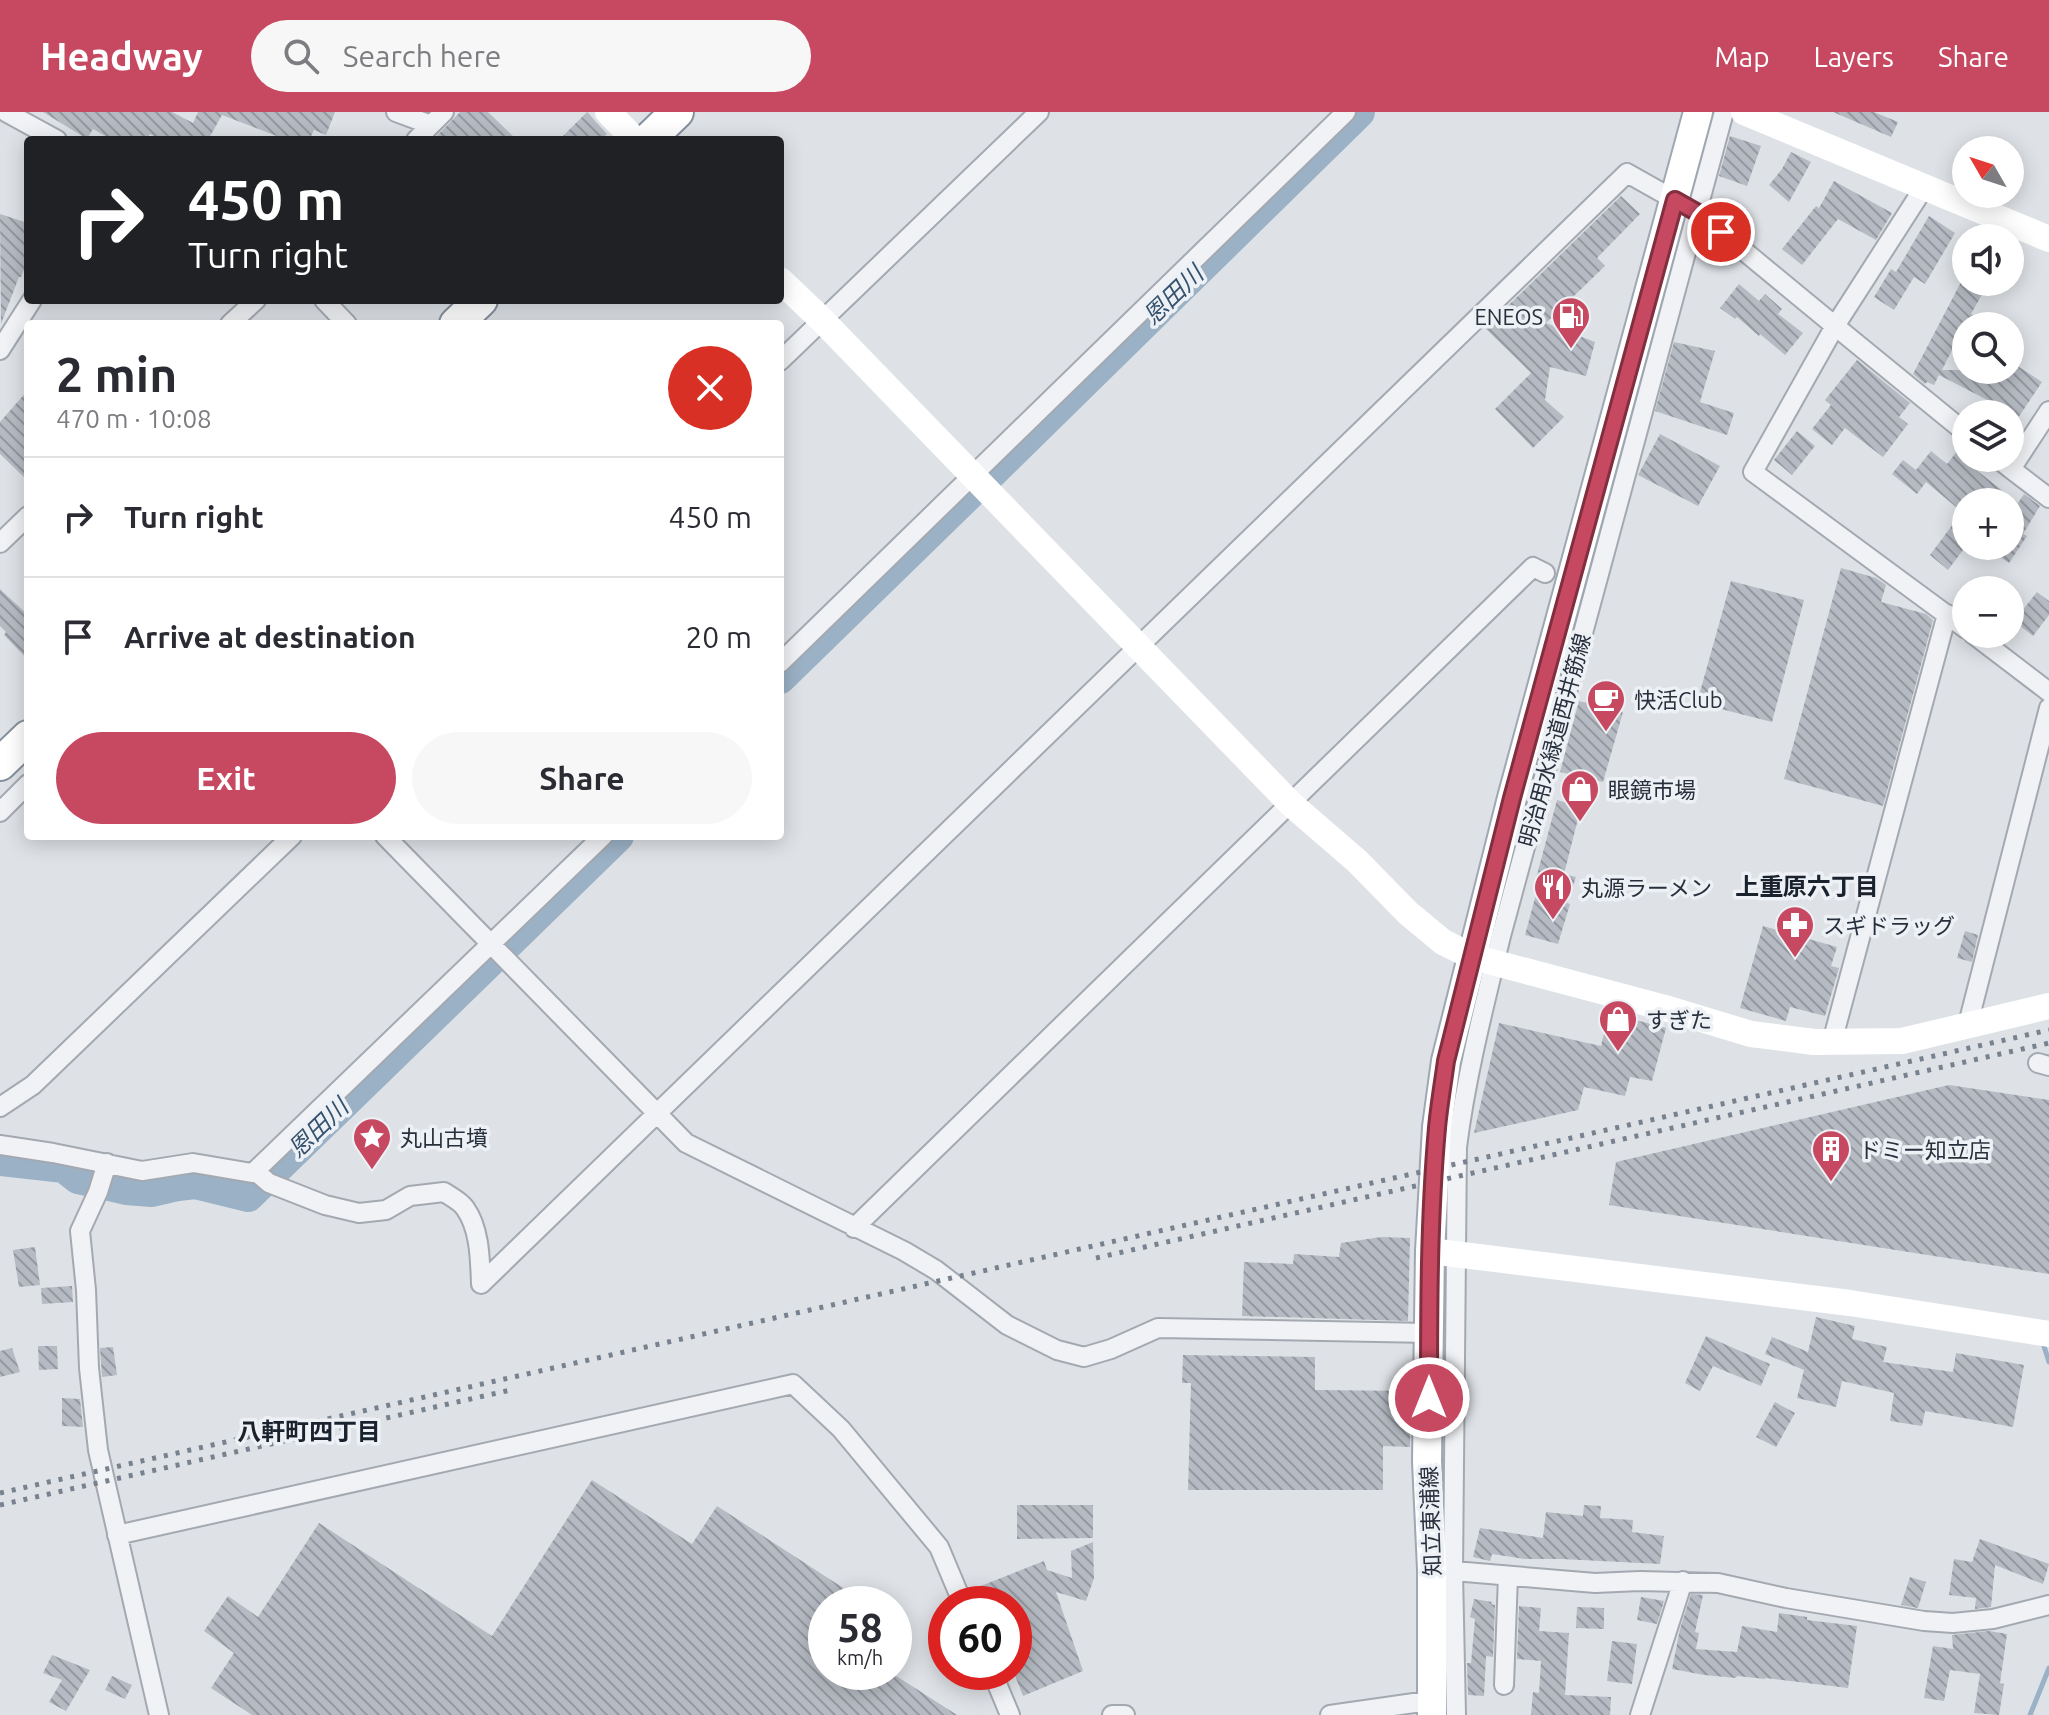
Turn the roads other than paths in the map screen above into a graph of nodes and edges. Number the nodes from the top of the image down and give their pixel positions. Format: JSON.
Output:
{"nodes":[{"id":1,"x":6,"y":112,"type":"edge"},
{"id":2,"x":396,"y":112,"type":"edge"},
{"id":3,"x":608,"y":112,"type":"edge"},
{"id":4,"x":677,"y":112,"type":"edge"},
{"id":5,"x":1039,"y":112,"type":"edge"},
{"id":6,"x":1346,"y":112,"type":"edge"},
{"id":7,"x":1698,"y":112,"type":"edge"},
{"id":8,"x":1724,"y":112,"type":"edge"},
{"id":9,"x":1744,"y":112,"type":"edge"},
{"id":10,"x":437,"y":118,"type":"edge"},
{"id":11,"x":50,"y":136,"type":"edge"},
{"id":12,"x":420,"y":136,"type":"edge"},
{"id":13,"x":631,"y":136,"type":"edge"},
{"id":14,"x":652,"y":136,"type":"edge"},
{"id":15,"x":1925,"y":186,"type":"junction"},
{"id":16,"x":1686,"y":207,"type":"junction"},
{"id":17,"x":2049,"y":239,"type":"edge"},
{"id":18,"x":784,"y":284,"type":"edge"},
{"id":19,"x":29,"y":304,"type":"edge"},
{"id":20,"x":252,"y":304,"type":"edge"},
{"id":21,"x":328,"y":304,"type":"edge"},
{"id":22,"x":477,"y":304,"type":"edge"},
{"id":23,"x":234,"y":320,"type":"edge"},
{"id":24,"x":343,"y":320,"type":"edge"},
{"id":25,"x":460,"y":320,"type":"edge"},
{"id":26,"x":822,"y":320,"type":"junction"},
{"id":27,"x":1835,"y":326,"type":"junction"},
{"id":28,"x":0,"y":350,"type":"edge"},
{"id":29,"x":784,"y":357,"type":"edge"},
{"id":30,"x":2049,"y":411,"type":"edge"},
{"id":31,"x":1952,"y":422,"type":"edge"},
{"id":32,"x":2024,"y":440,"type":"edge"},
{"id":33,"x":2015,"y":472,"type":"edge"},
{"id":34,"x":973,"y":475,"type":"junction"},
{"id":35,"x":2049,"y":498,"type":"edge"},
{"id":36,"x":24,"y":520,"type":"edge"},
{"id":37,"x":0,"y":542,"type":"edge"},
{"id":38,"x":1545,"y":573,"type":"dead end"},
{"id":39,"x":1947,"y":614,"type":"junction"},
{"id":40,"x":1952,"y":618,"type":"edge"},
{"id":41,"x":1138,"y":645,"type":"junction"},
{"id":42,"x":1991,"y":648,"type":"edge"},
{"id":43,"x":784,"y":659,"type":"edge"},
{"id":44,"x":2049,"y":692,"type":"edge"},
{"id":45,"x":2049,"y":708,"type":"edge"},
{"id":46,"x":24,"y":788,"type":"edge"},
{"id":47,"x":1291,"y":804,"type":"junction"},
{"id":48,"x":0,"y":812,"type":"edge"},
{"id":49,"x":288,"y":840,"type":"edge"},
{"id":50,"x":389,"y":840,"type":"edge"},
{"id":51,"x":599,"y":840,"type":"edge"},
{"id":52,"x":491,"y":944,"type":"junction"},
{"id":53,"x":1484,"y":960,"type":"junction"},
{"id":54,"x":2049,"y":1006,"type":"edge"},
{"id":55,"x":1968,"y":1024,"type":"junction"},
{"id":56,"x":1832,"y":1042,"type":"junction"},
{"id":57,"x":0,"y":1107,"type":"edge"},
{"id":58,"x":657,"y":1113,"type":"junction"},
{"id":59,"x":0,"y":1145,"type":"edge"},
{"id":60,"x":107,"y":1163,"type":"junction"},
{"id":61,"x":260,"y":1176,"type":"junction"},
{"id":62,"x":854,"y":1228,"type":"junction"},
{"id":63,"x":1444,"y":1252,"type":"junction"},
{"id":64,"x":1430,"y":1333,"type":"junction"},
{"id":65,"x":2049,"y":1334,"type":"edge"},
{"id":66,"x":117,"y":1535,"type":"junction"},
{"id":67,"x":1442,"y":1570,"type":"junction"},
{"id":68,"x":1508,"y":1576,"type":"junction"},
{"id":69,"x":1683,"y":1581,"type":"junction"},
{"id":70,"x":955,"y":1586,"type":"edge"},
{"id":71,"x":2049,"y":1605,"type":"edge"},
{"id":72,"x":1504,"y":1685,"type":"dead end"},
{"id":73,"x":1000,"y":1690,"type":"edge"},
{"id":74,"x":1440,"y":1711,"type":"edge"},
{"id":75,"x":159,"y":1715,"type":"edge"},
{"id":76,"x":1010,"y":1715,"type":"edge"},
{"id":77,"x":1112,"y":1715,"type":"edge"},
{"id":78,"x":1125,"y":1715,"type":"edge"},
{"id":79,"x":1330,"y":1715,"type":"edge"},
{"id":80,"x":1640,"y":1715,"type":"edge"}],
"edges":[{"from":1,"to":11,"type":"street"},
{"from":2,"to":10,"type":"street"},
{"from":3,"to":13,"type":"street"},
{"from":4,"to":14,"type":"highway"},
{"from":5,"to":26,"type":"street"},
{"from":6,"to":34,"type":"street"},
{"from":7,"to":16,"type":"main road","name":"知立東浦線"},
{"from":8,"to":16,"type":"street"},
{"from":9,"to":15,"type":"street"},
{"from":10,"to":12,"type":"street"},
{"from":15,"to":17,"type":"street"},
{"from":15,"to":27,"type":"street"},
{"from":16,"to":27,"type":"street"},
{"from":16,"to":41,"type":"street"},
{"from":16,"to":53,"type":"main road","name":"知立東浦線"},
{"from":18,"to":26,"type":"street"},
{"from":19,"to":28,"type":"street"},
{"from":20,"to":23,"type":"street"},
{"from":21,"to":24,"type":"street"},
{"from":22,"to":25,"type":"highway"},
{"from":26,"to":29,"type":"street"},
{"from":26,"to":34,"type":"street"},
{"from":27,"to":31,"type":"street"},
{"from":27,"to":39,"type":"street"},
{"from":30,"to":32,"type":"street"},
{"from":33,"to":35,"type":"street"},
{"from":34,"to":41,"type":"street"},
{"from":34,"to":43,"type":"street"},
{"from":36,"to":37,"type":"street"},
{"from":38,"to":47,"type":"street"},
{"from":39,"to":40,"type":"street"},
{"from":39,"to":56,"type":"street"},
{"from":41,"to":47,"type":"street"},
{"from":41,"to":58,"type":"street"},
{"from":42,"to":44,"type":"street"},
{"from":45,"to":55,"type":"street"},
{"from":46,"to":48,"type":"street"},
{"from":47,"to":53,"type":"street"},
{"from":47,"to":62,"type":"street"},
{"from":49,"to":57,"type":"street"},
{"from":50,"to":52,"type":"street"},
{"from":51,"to":52,"type":"street"},
{"from":52,"to":58,"type":"street"},
{"from":52,"to":61,"type":"street"},
{"from":53,"to":56,"type":"street"},
{"from":53,"to":63,"type":"main road","name":"知立東浦線"},
{"from":54,"to":55,"type":"street"},
{"from":55,"to":56,"type":"street"},
{"from":58,"to":61,"type":"street"},
{"from":58,"to":62,"type":"street"},
{"from":59,"to":60,"type":"street"},
{"from":60,"to":61,"type":"street"},
{"from":60,"to":66,"type":"street"},
{"from":62,"to":64,"type":"street"},
{"from":63,"to":64,"type":"main road","name":"知立東浦線"},
{"from":63,"to":65,"type":"street"},
{"from":63,"to":67,"type":"street"},
{"from":64,"to":67,"type":"main road","name":"知立東浦線"},
{"from":66,"to":70,"type":"street"},
{"from":66,"to":75,"type":"street"},
{"from":67,"to":68,"type":"street"},
{"from":67,"to":74,"type":"main road","name":"知立東浦線"},
{"from":68,"to":69,"type":"street"},
{"from":68,"to":72,"type":"street"},
{"from":69,"to":71,"type":"street"},
{"from":69,"to":80,"type":"street"},
{"from":73,"to":76,"type":"street"},
{"from":74,"to":79,"type":"street"},
{"from":77,"to":78,"type":"street"}]}
